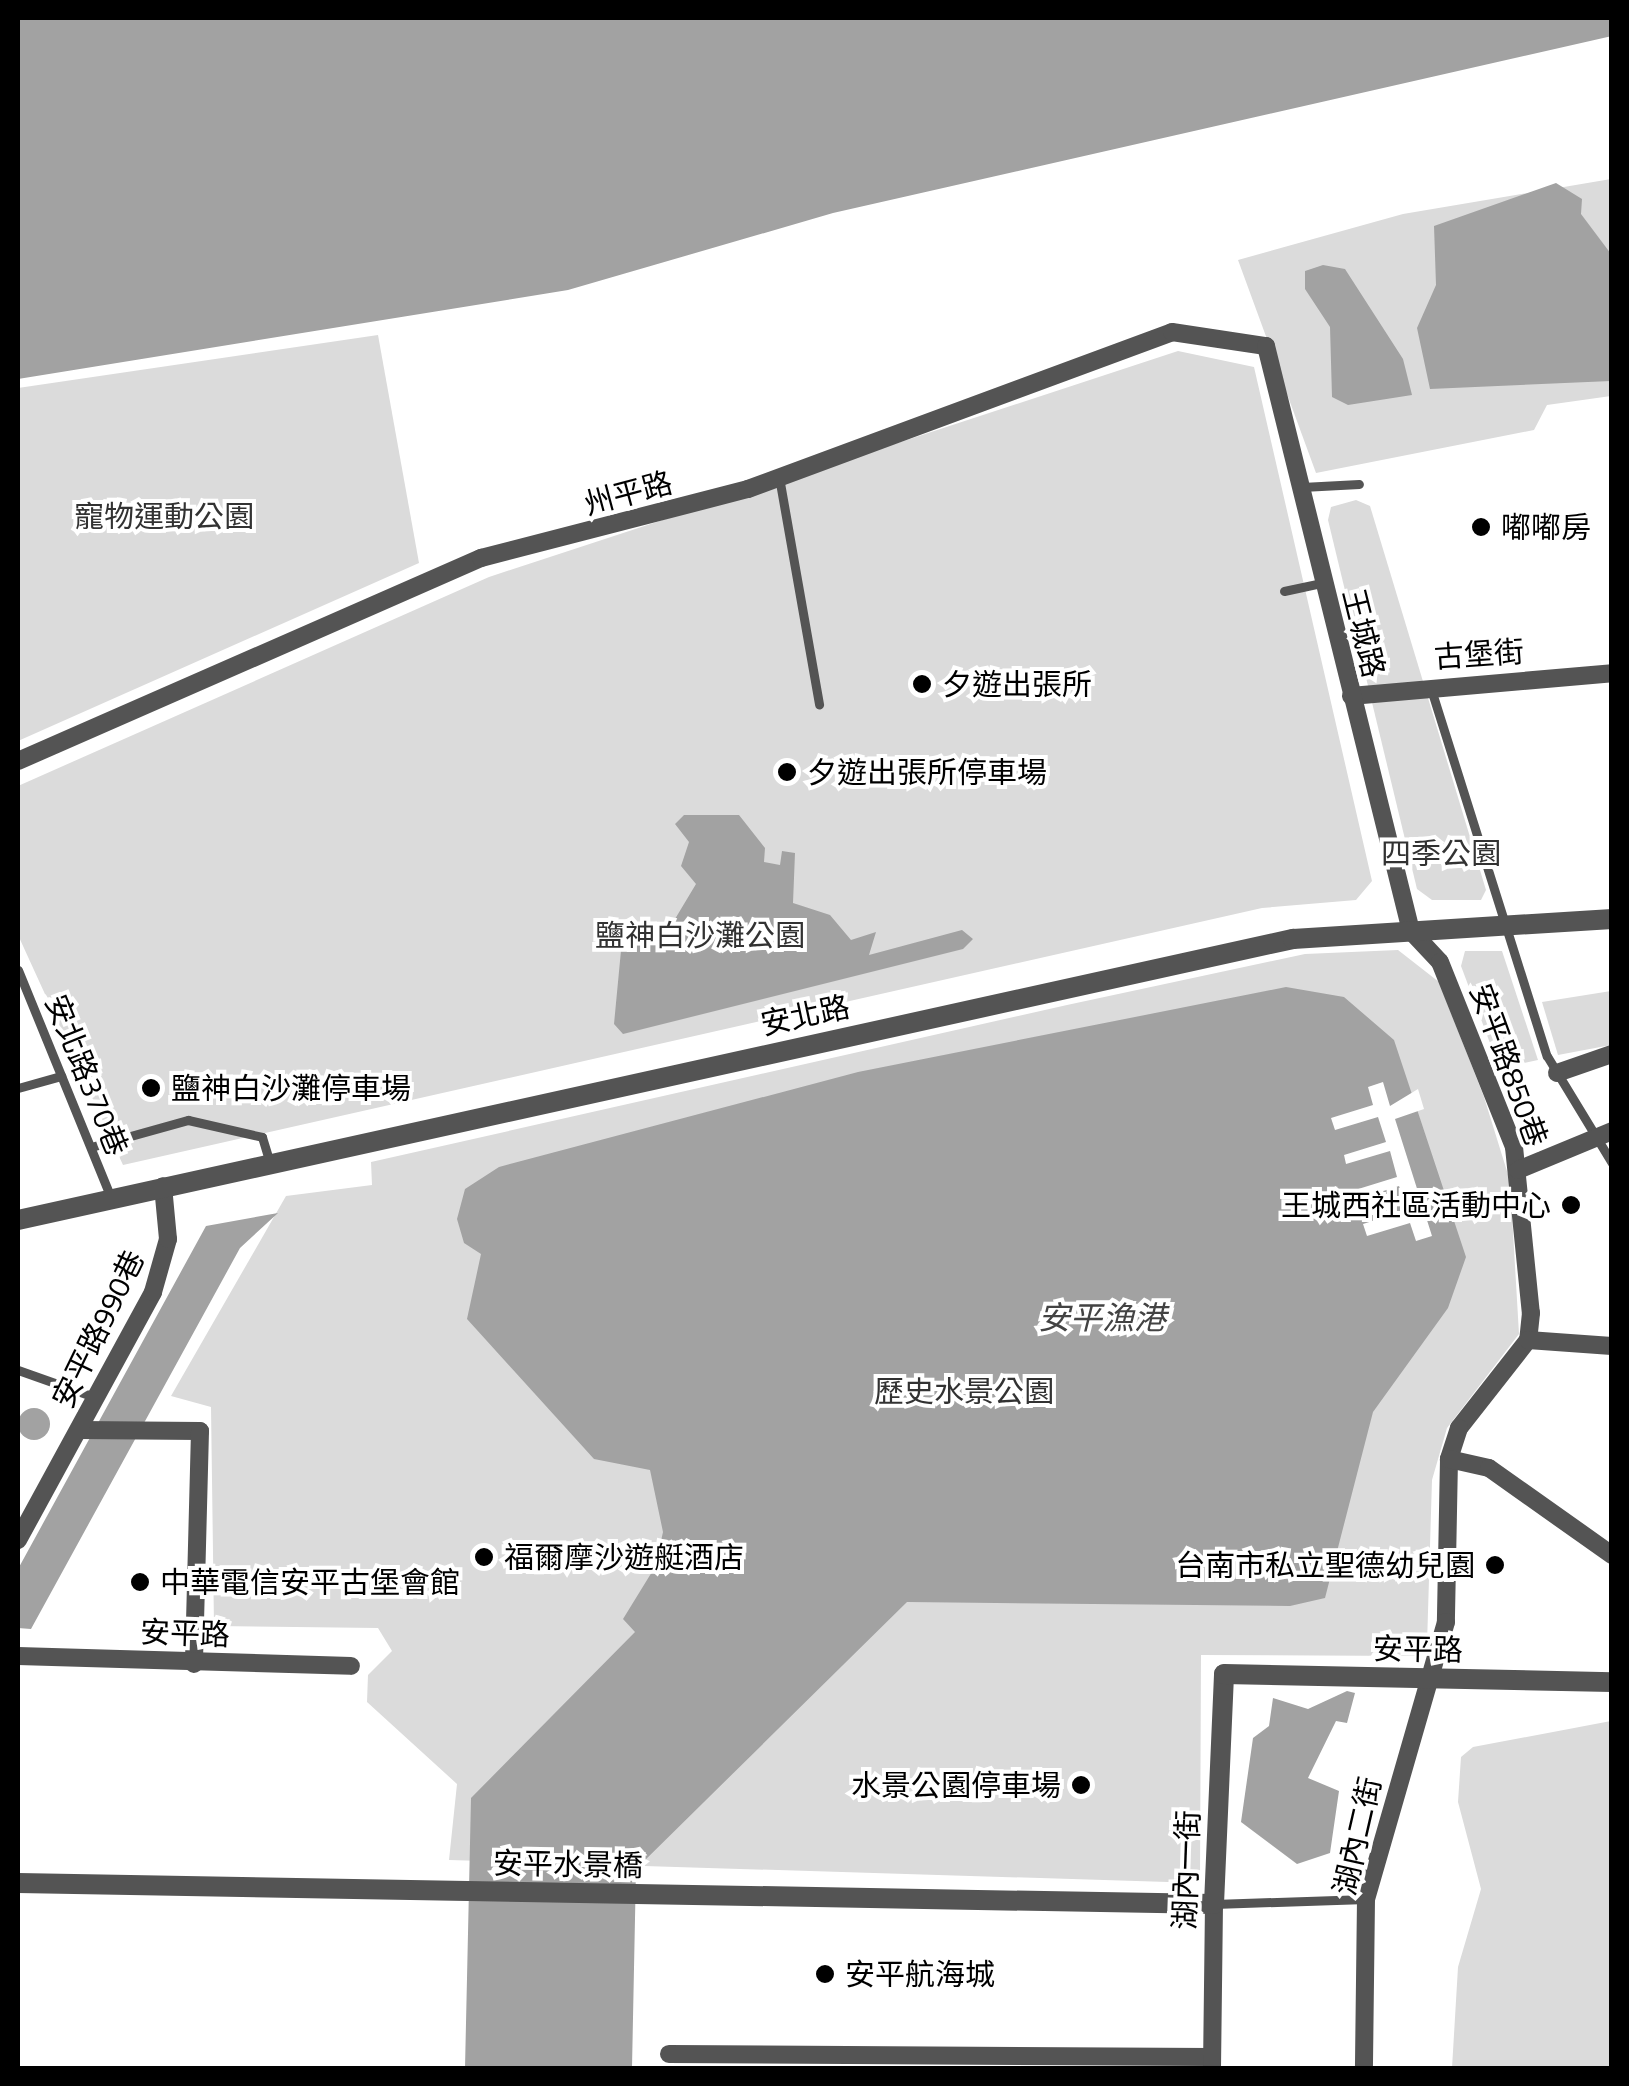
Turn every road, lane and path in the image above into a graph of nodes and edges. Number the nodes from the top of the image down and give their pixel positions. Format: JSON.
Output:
{"nodes":[{"id":1,"x":1266,"y":346,"type":"joint"},
{"id":2,"x":779,"y":477,"type":"junction"},
{"id":3,"x":1359,"y":484,"type":"dead end"},
{"id":4,"x":1300,"y":487,"type":"junction"},
{"id":5,"x":1324,"y":583,"type":"junction"},
{"id":6,"x":1284,"y":590,"type":"dead end"},
{"id":7,"x":1612,"y":672,"type":"edge"},
{"id":8,"x":1430,"y":684,"type":"junction"},
{"id":9,"x":1351,"y":696,"type":"junction"},
{"id":10,"x":819,"y":705,"type":"dead end"},
{"id":11,"x":18,"y":762,"type":"edge"},
{"id":12,"x":1612,"y":919,"type":"edge"},
{"id":13,"x":1504,"y":921,"type":"junction"},
{"id":14,"x":1411,"y":931,"type":"junction"},
{"id":15,"x":19,"y":976,"type":"edge"},
{"id":16,"x":1612,"y":1054,"type":"edge"},
{"id":17,"x":1557,"y":1073,"type":"junction"},
{"id":18,"x":61,"y":1076,"type":"junction"},
{"id":19,"x":18,"y":1088,"type":"edge"},
{"id":20,"x":1602,"y":1133,"type":"edge"},
{"id":21,"x":90,"y":1147,"type":"junction"},
{"id":22,"x":1610,"y":1159,"type":"edge"},
{"id":23,"x":270,"y":1163,"type":"junction"},
{"id":24,"x":1518,"y":1170,"type":"junction"},
{"id":25,"x":163,"y":1186,"type":"junction"},
{"id":26,"x":110,"y":1198,"type":"junction"},
{"id":27,"x":18,"y":1220,"type":"edge"},
{"id":28,"x":1528,"y":1340,"type":"junction"},
{"id":29,"x":1612,"y":1346,"type":"edge"},
{"id":30,"x":18,"y":1370,"type":"edge"},
{"id":31,"x":97,"y":1398,"type":"junction"},
{"id":32,"x":80,"y":1430,"type":"junction"},
{"id":33,"x":1449,"y":1460,"type":"junction"},
{"id":34,"x":18,"y":1540,"type":"edge"},
{"id":35,"x":1612,"y":1555,"type":"edge"},
{"id":36,"x":18,"y":1656,"type":"edge"},
{"id":37,"x":194,"y":1664,"type":"junction"},
{"id":38,"x":351,"y":1666,"type":"dead end"},
{"id":39,"x":1224,"y":1674,"type":"joint"},
{"id":40,"x":1424,"y":1680,"type":"junction"},
{"id":41,"x":1612,"y":1682,"type":"edge"},
{"id":42,"x":18,"y":1883,"type":"edge"},
{"id":43,"x":1366,"y":1899,"type":"junction"},
{"id":44,"x":1214,"y":1904,"type":"junction"},
{"id":45,"x":669,"y":2054,"type":"dead end"},
{"id":46,"x":1212,"y":2063,"type":"edge"},
{"id":47,"x":1364,"y":2068,"type":"edge"}],
"edges":[{"from":1,"to":2,"type":"street","name":"州平路"},
{"from":1,"to":4,"type":"street","name":"王城路"},
{"from":2,"to":10,"type":"lane"},
{"from":2,"to":11,"type":"street","name":"州平路"},
{"from":3,"to":4,"type":"lane"},
{"from":4,"to":5,"type":"street","name":"王城路"},
{"from":5,"to":6,"type":"lane"},
{"from":5,"to":9,"type":"street","name":"王城路"},
{"from":7,"to":8,"type":"street","name":"古堡街"},
{"from":8,"to":9,"type":"street","name":"古堡街"},
{"from":8,"to":13,"type":"lane"},
{"from":9,"to":14,"type":"street","name":"王城路"},
{"from":12,"to":13,"type":"street","name":"安北路"},
{"from":13,"to":14,"type":"street","name":"安北路"},
{"from":13,"to":17,"type":"lane"},
{"from":14,"to":23,"type":"street","name":"安北路"},
{"from":14,"to":24,"type":"street","name":"安平路850巷"},
{"from":15,"to":18,"type":"lane","name":"安北路370巷"},
{"from":16,"to":17,"type":"street"},
{"from":17,"to":20,"type":"lane"},
{"from":18,"to":19,"type":"lane"},
{"from":18,"to":21,"type":"lane","name":"安北路370巷"},
{"from":20,"to":22,"type":"lane"},
{"from":20,"to":24,"type":"street"},
{"from":21,"to":23,"type":"lane"},
{"from":21,"to":26,"type":"lane","name":"安北路370巷"},
{"from":23,"to":25,"type":"street","name":"安北路"},
{"from":24,"to":28,"type":"street","name":"安平路850巷"},
{"from":25,"to":26,"type":"street","name":"安北路"},
{"from":25,"to":31,"type":"street","name":"安平路990巷"},
{"from":26,"to":27,"type":"street","name":"安北路"},
{"from":28,"to":29,"type":"street"},
{"from":28,"to":33,"type":"street"},
{"from":30,"to":31,"type":"lane"},
{"from":31,"to":32,"type":"street","name":"安平路990巷"},
{"from":32,"to":34,"type":"street","name":"安平路990巷"},
{"from":32,"to":37,"type":"street"},
{"from":33,"to":35,"type":"street"},
{"from":33,"to":40,"type":"street"},
{"from":36,"to":37,"type":"street","name":"安平路"},
{"from":37,"to":38,"type":"street","name":"安平路"},
{"from":39,"to":40,"type":"street","name":"安平路"},
{"from":39,"to":44,"type":"street","name":"湖內一街"},
{"from":40,"to":41,"type":"street","name":"安平路"},
{"from":40,"to":43,"type":"street","name":"湖內二街"},
{"from":42,"to":44,"type":"street","name":"安平水景橋"},
{"from":43,"to":44,"type":"lane"},
{"from":43,"to":47,"type":"street","name":"湖內二街"},
{"from":44,"to":46,"type":"street","name":"湖內一街"},
{"from":45,"to":46,"type":"street"}]}
